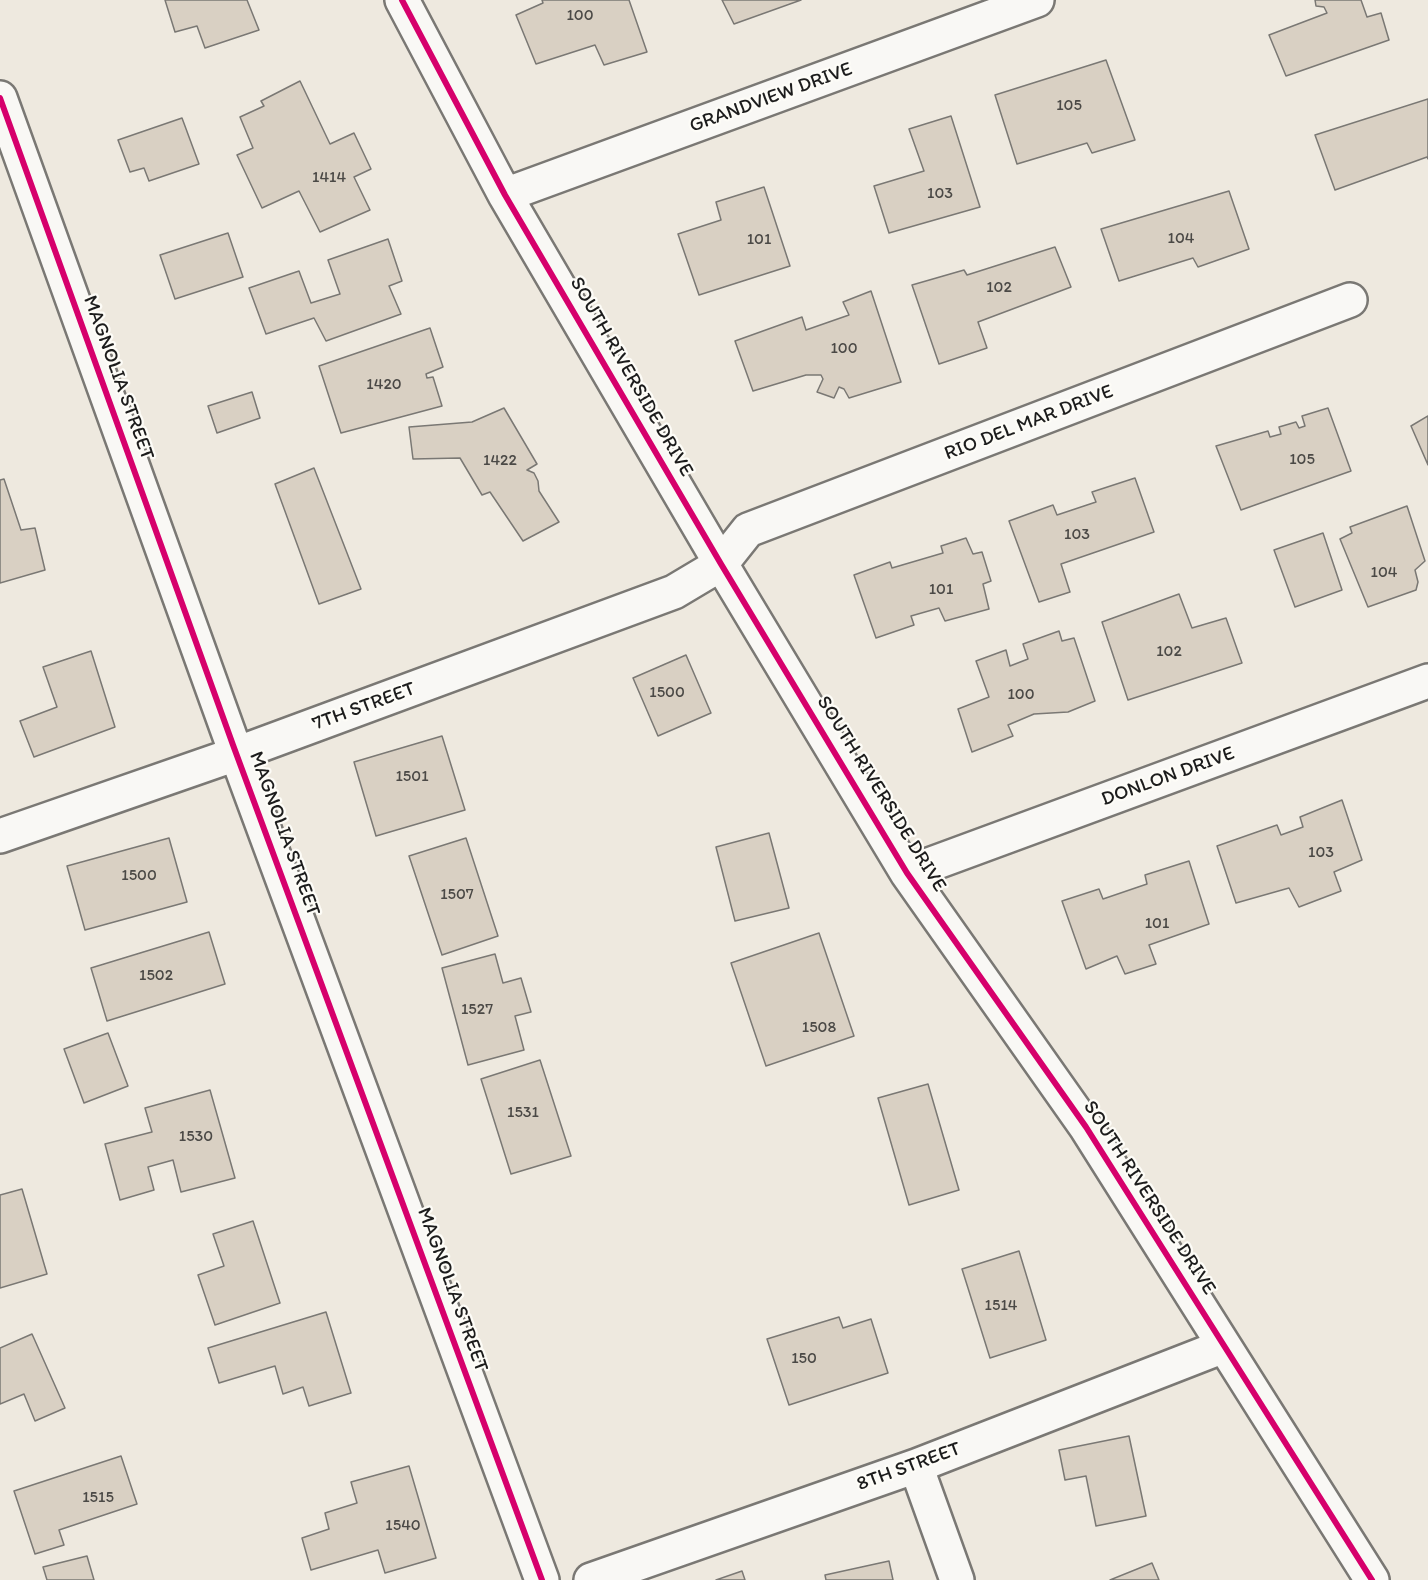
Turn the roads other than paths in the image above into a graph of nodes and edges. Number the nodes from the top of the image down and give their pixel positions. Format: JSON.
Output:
{"nodes":[{"id":1,"x":402,"y":0,"type":"edge"},
{"id":2,"x":1037,"y":0,"type":"edge"},
{"id":3,"x":0,"y":98,"type":"edge"},
{"id":4,"x":505,"y":195,"type":"junction"},
{"id":5,"x":1350,"y":300,"type":"dead end"},
{"id":6,"x":721,"y":564,"type":"junction"},
{"id":7,"x":1428,"y":681,"type":"edge"},
{"id":8,"x":236,"y":754,"type":"junction"},
{"id":9,"x":0,"y":836,"type":"edge"},
{"id":10,"x":907,"y":873,"type":"junction"},
{"id":11,"x":1224,"y":1346,"type":"junction"},
{"id":12,"x":916,"y":1466,"type":"junction"},
{"id":13,"x":542,"y":1580,"type":"edge"},
{"id":14,"x":591,"y":1580,"type":"edge"},
{"id":15,"x":957,"y":1580,"type":"edge"},
{"id":16,"x":1372,"y":1580,"type":"edge"}],
"edges":[{"from":1,"to":4,"type":"street","name":"SOUTH RIVERSIDE DRIVE"},
{"from":2,"to":4,"type":"street","name":"GRANDVIEW DRIVE"},
{"from":3,"to":8,"type":"street","name":"MAGNOLIA STREET"},
{"from":4,"to":6,"type":"street","name":"SOUTH RIVERSIDE DRIVE"},
{"from":5,"to":6,"type":"street","name":"RIO DEL MAR DRIVE"},
{"from":6,"to":8,"type":"street","name":"7TH STREET"},
{"from":6,"to":10,"type":"street","name":"SOUTH RIVERSIDE DRIVE"},
{"from":7,"to":10,"type":"street","name":"DONLON DRIVE"},
{"from":8,"to":9,"type":"street","name":"7TH STREET"},
{"from":8,"to":13,"type":"street","name":"MAGNOLIA STREET"},
{"from":10,"to":11,"type":"street","name":"SOUTH RIVERSIDE DRIVE"},
{"from":11,"to":12,"type":"street","name":"8TH STREET"},
{"from":11,"to":16,"type":"street","name":"SOUTH RIVERSIDE DRIVE"},
{"from":12,"to":14,"type":"street","name":"8TH STREET"},
{"from":12,"to":15,"type":"street"}]}
